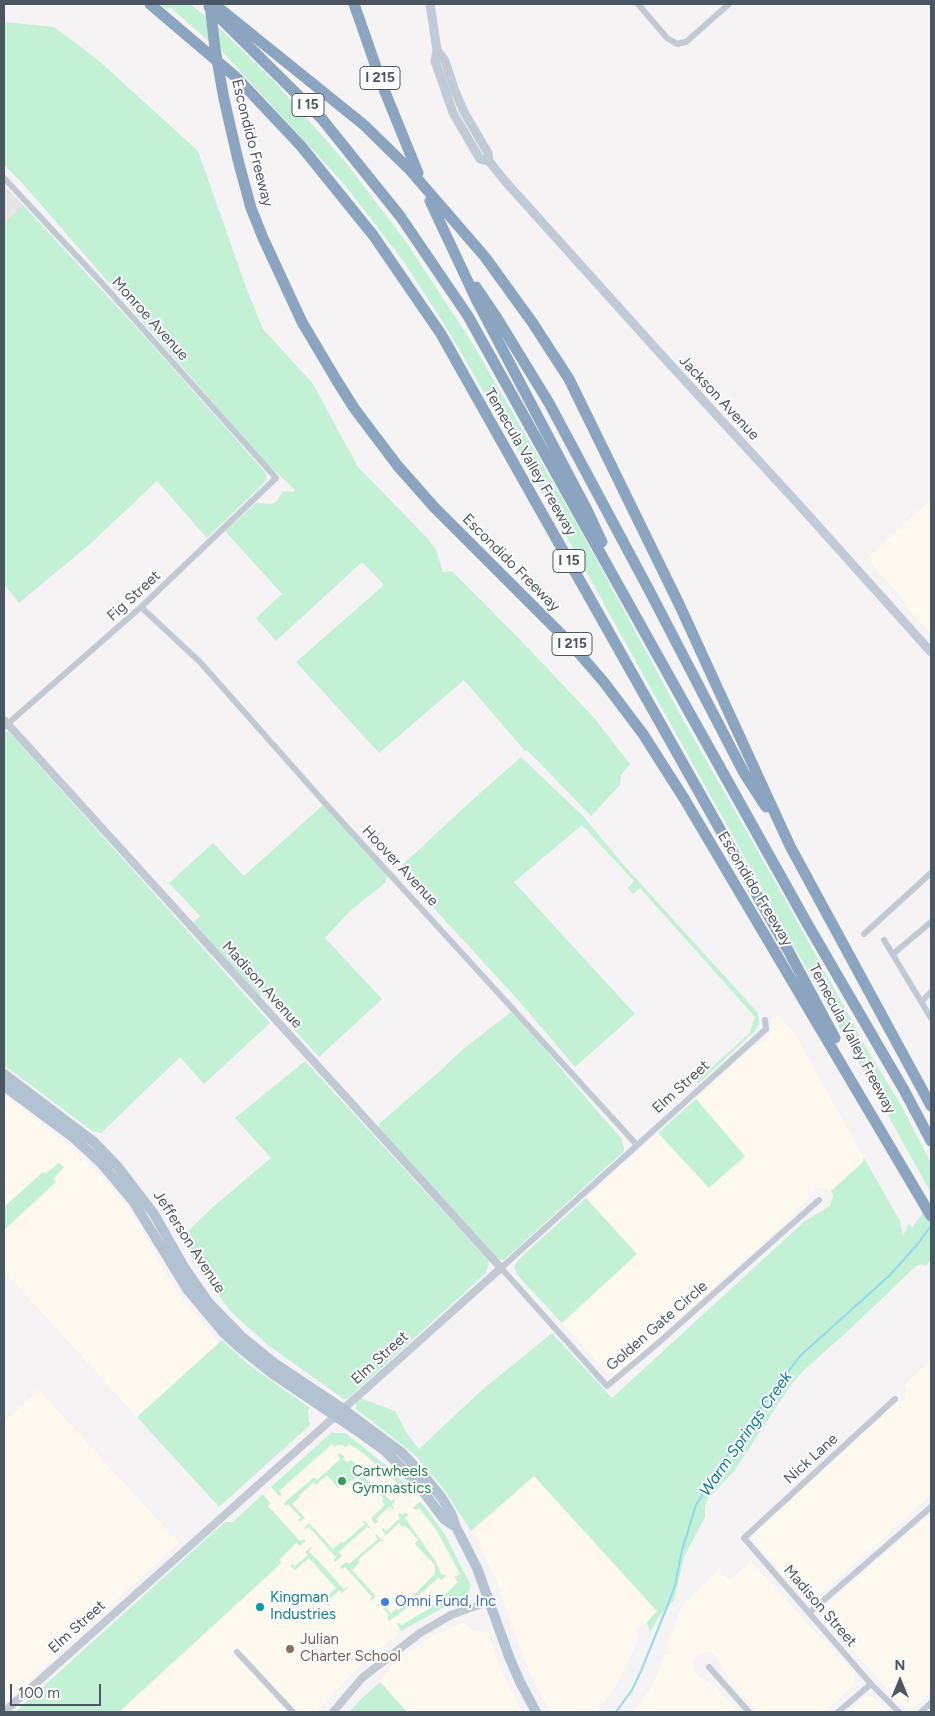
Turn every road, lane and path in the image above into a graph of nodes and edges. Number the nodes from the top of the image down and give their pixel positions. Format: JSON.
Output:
{"nodes":[{"id":1,"x":150,"y":4,"type":"edge"},
{"id":2,"x":205,"y":4,"type":"edge"},
{"id":3,"x":212,"y":4,"type":"edge"},
{"id":4,"x":354,"y":4,"type":"edge"},
{"id":5,"x":430,"y":4,"type":"edge"},
{"id":6,"x":638,"y":4,"type":"edge"},
{"id":7,"x":730,"y":4,"type":"edge"},
{"id":8,"x":438,"y":50,"type":"junction"},
{"id":9,"x":439,"y":76,"type":"junction"},
{"id":10,"x":475,"y":131,"type":"junction"},
{"id":11,"x":489,"y":161,"type":"junction"},
{"id":12,"x":4,"y":178,"type":"edge"},
{"id":13,"x":455,"y":256,"type":"junction"},
{"id":14,"x":276,"y":478,"type":"joint"},
{"id":15,"x":141,"y":607,"type":"junction"},
{"id":16,"x":645,"y":631,"type":"junction"},
{"id":17,"x":931,"y":652,"type":"edge"},
{"id":18,"x":5,"y":724,"type":"edge"},
{"id":19,"x":790,"y":846,"type":"junction"},
{"id":20,"x":931,"y":873,"type":"edge"},
{"id":21,"x":931,"y":922,"type":"edge"},
{"id":22,"x":864,"y":934,"type":"dead end"},
{"id":23,"x":884,"y":940,"type":"dead end"},
{"id":24,"x":893,"y":954,"type":"junction"},
{"id":25,"x":931,"y":992,"type":"edge"},
{"id":26,"x":922,"y":1001,"type":"junction"},
{"id":27,"x":931,"y":1018,"type":"edge"},
{"id":28,"x":765,"y":1020,"type":"dead end"},
{"id":29,"x":4,"y":1074,"type":"edge"},
{"id":30,"x":4,"y":1086,"type":"edge"},
{"id":31,"x":931,"y":1106,"type":"edge"},
{"id":32,"x":931,"y":1141,"type":"edge"},
{"id":33,"x":637,"y":1145,"type":"junction"},
{"id":34,"x":909,"y":1176,"type":"junction"},
{"id":35,"x":819,"y":1200,"type":"dead end"},
{"id":36,"x":931,"y":1216,"type":"edge"},
{"id":37,"x":501,"y":1268,"type":"junction"},
{"id":38,"x":187,"y":1289,"type":"junction"},
{"id":39,"x":224,"y":1320,"type":"junction"},
{"id":40,"x":895,"y":1399,"type":"dead end"},
{"id":41,"x":343,"y":1408,"type":"junction"},
{"id":42,"x":334,"y":1416,"type":"junction"},
{"id":43,"x":931,"y":1507,"type":"edge"},
{"id":44,"x":456,"y":1527,"type":"junction"},
{"id":45,"x":744,"y":1538,"type":"joint"},
{"id":46,"x":490,"y":1601,"type":"junction"},
{"id":47,"x":809,"y":1613,"type":"junction"},
{"id":48,"x":238,"y":1652,"type":"dead end"},
{"id":49,"x":709,"y":1666,"type":"dead end"},
{"id":50,"x":871,"y":1684,"type":"junction"},
{"id":51,"x":931,"y":1702,"type":"edge"},
{"id":52,"x":4,"y":1712,"type":"edge"},
{"id":53,"x":293,"y":1712,"type":"edge"},
{"id":54,"x":333,"y":1712,"type":"edge"},
{"id":55,"x":536,"y":1712,"type":"edge"},
{"id":56,"x":749,"y":1712,"type":"edge"},
{"id":57,"x":838,"y":1712,"type":"edge"},
{"id":58,"x":899,"y":1712,"type":"edge"},
{"id":59,"x":921,"y":1712,"type":"edge"}],
"edges":[{"from":1,"to":34,"type":"highway","name":"Temecula Valley Freeway","number":"I 15"},
{"from":2,"to":16,"type":"highway","name":"Temecula Valley Freeway","number":"I 15"},
{"from":3,"to":19,"type":"highway"},
{"from":3,"to":34,"type":"highway","name":"Escondido Freeway","number":"I 215"},
{"from":4,"to":13,"type":"highway","number":"I 215"},
{"from":5,"to":8,"type":"main road","name":"Jackson Avenue"},
{"from":6,"to":7,"type":"street"},
{"from":8,"to":9,"type":"main road","name":"Jackson Avenue"},
{"from":8,"to":10,"type":"main road","name":"Jackson Avenue"},
{"from":9,"to":10,"type":"main road"},
{"from":9,"to":11,"type":"main road","name":"Jackson Avenue"},
{"from":10,"to":11,"type":"main road","name":"Jackson Avenue"},
{"from":11,"to":17,"type":"main road","name":"Jackson Avenue"},
{"from":12,"to":14,"type":"street","name":"Monroe Avenue"},
{"from":13,"to":16,"type":"highway"},
{"from":13,"to":19,"type":"highway"},
{"from":14,"to":15,"type":"street","name":"Fig Street"},
{"from":15,"to":18,"type":"street","name":"Fig Street"},
{"from":15,"to":33,"type":"street","name":"Hoover Avenue"},
{"from":16,"to":32,"type":"highway","name":"Escondido Freeway","number":"I 15"},
{"from":18,"to":37,"type":"street","name":"Madison Avenue"},
{"from":19,"to":31,"type":"highway"},
{"from":20,"to":22,"type":"street"},
{"from":21,"to":24,"type":"street"},
{"from":23,"to":24,"type":"street"},
{"from":24,"to":26,"type":"street"},
{"from":25,"to":26,"type":"street"},
{"from":26,"to":27,"type":"street"},
{"from":28,"to":33,"type":"street","name":"Elm Street"},
{"from":29,"to":39,"type":"main road","name":"Jefferson Avenue"},
{"from":30,"to":38,"type":"main road","name":"Jefferson Avenue"},
{"from":33,"to":37,"type":"street","name":"Elm Street"},
{"from":34,"to":36,"type":"highway","name":"Escondido Freeway","number":"I 15"},
{"from":35,"to":37,"type":"street","name":"Golden Gate Circle"},
{"from":37,"to":41,"type":"street","name":"Elm Street"},
{"from":38,"to":39,"type":"main road"},
{"from":38,"to":42,"type":"main road","name":"Jefferson Avenue"},
{"from":39,"to":41,"type":"main road","name":"Jefferson Avenue"},
{"from":40,"to":45,"type":"street","name":"Nick Lane"},
{"from":41,"to":42,"type":"street","name":"Elm Street"},
{"from":41,"to":44,"type":"main road","name":"Jefferson Avenue"},
{"from":42,"to":44,"type":"main road","name":"Jefferson Avenue"},
{"from":42,"to":52,"type":"street","name":"Elm Street"},
{"from":43,"to":47,"type":"street"},
{"from":44,"to":46,"type":"main road","name":"Jefferson Avenue"},
{"from":45,"to":47,"type":"street","name":"Madison Street"},
{"from":46,"to":54,"type":"street"},
{"from":46,"to":55,"type":"main road","name":"Jefferson Avenue"},
{"from":47,"to":50,"type":"street","name":"Madison Street"},
{"from":48,"to":53,"type":"street"},
{"from":49,"to":56,"type":"street"},
{"from":50,"to":57,"type":"street"},
{"from":50,"to":58,"type":"street","name":"Madison Street"},
{"from":51,"to":59,"type":"street"}]}
